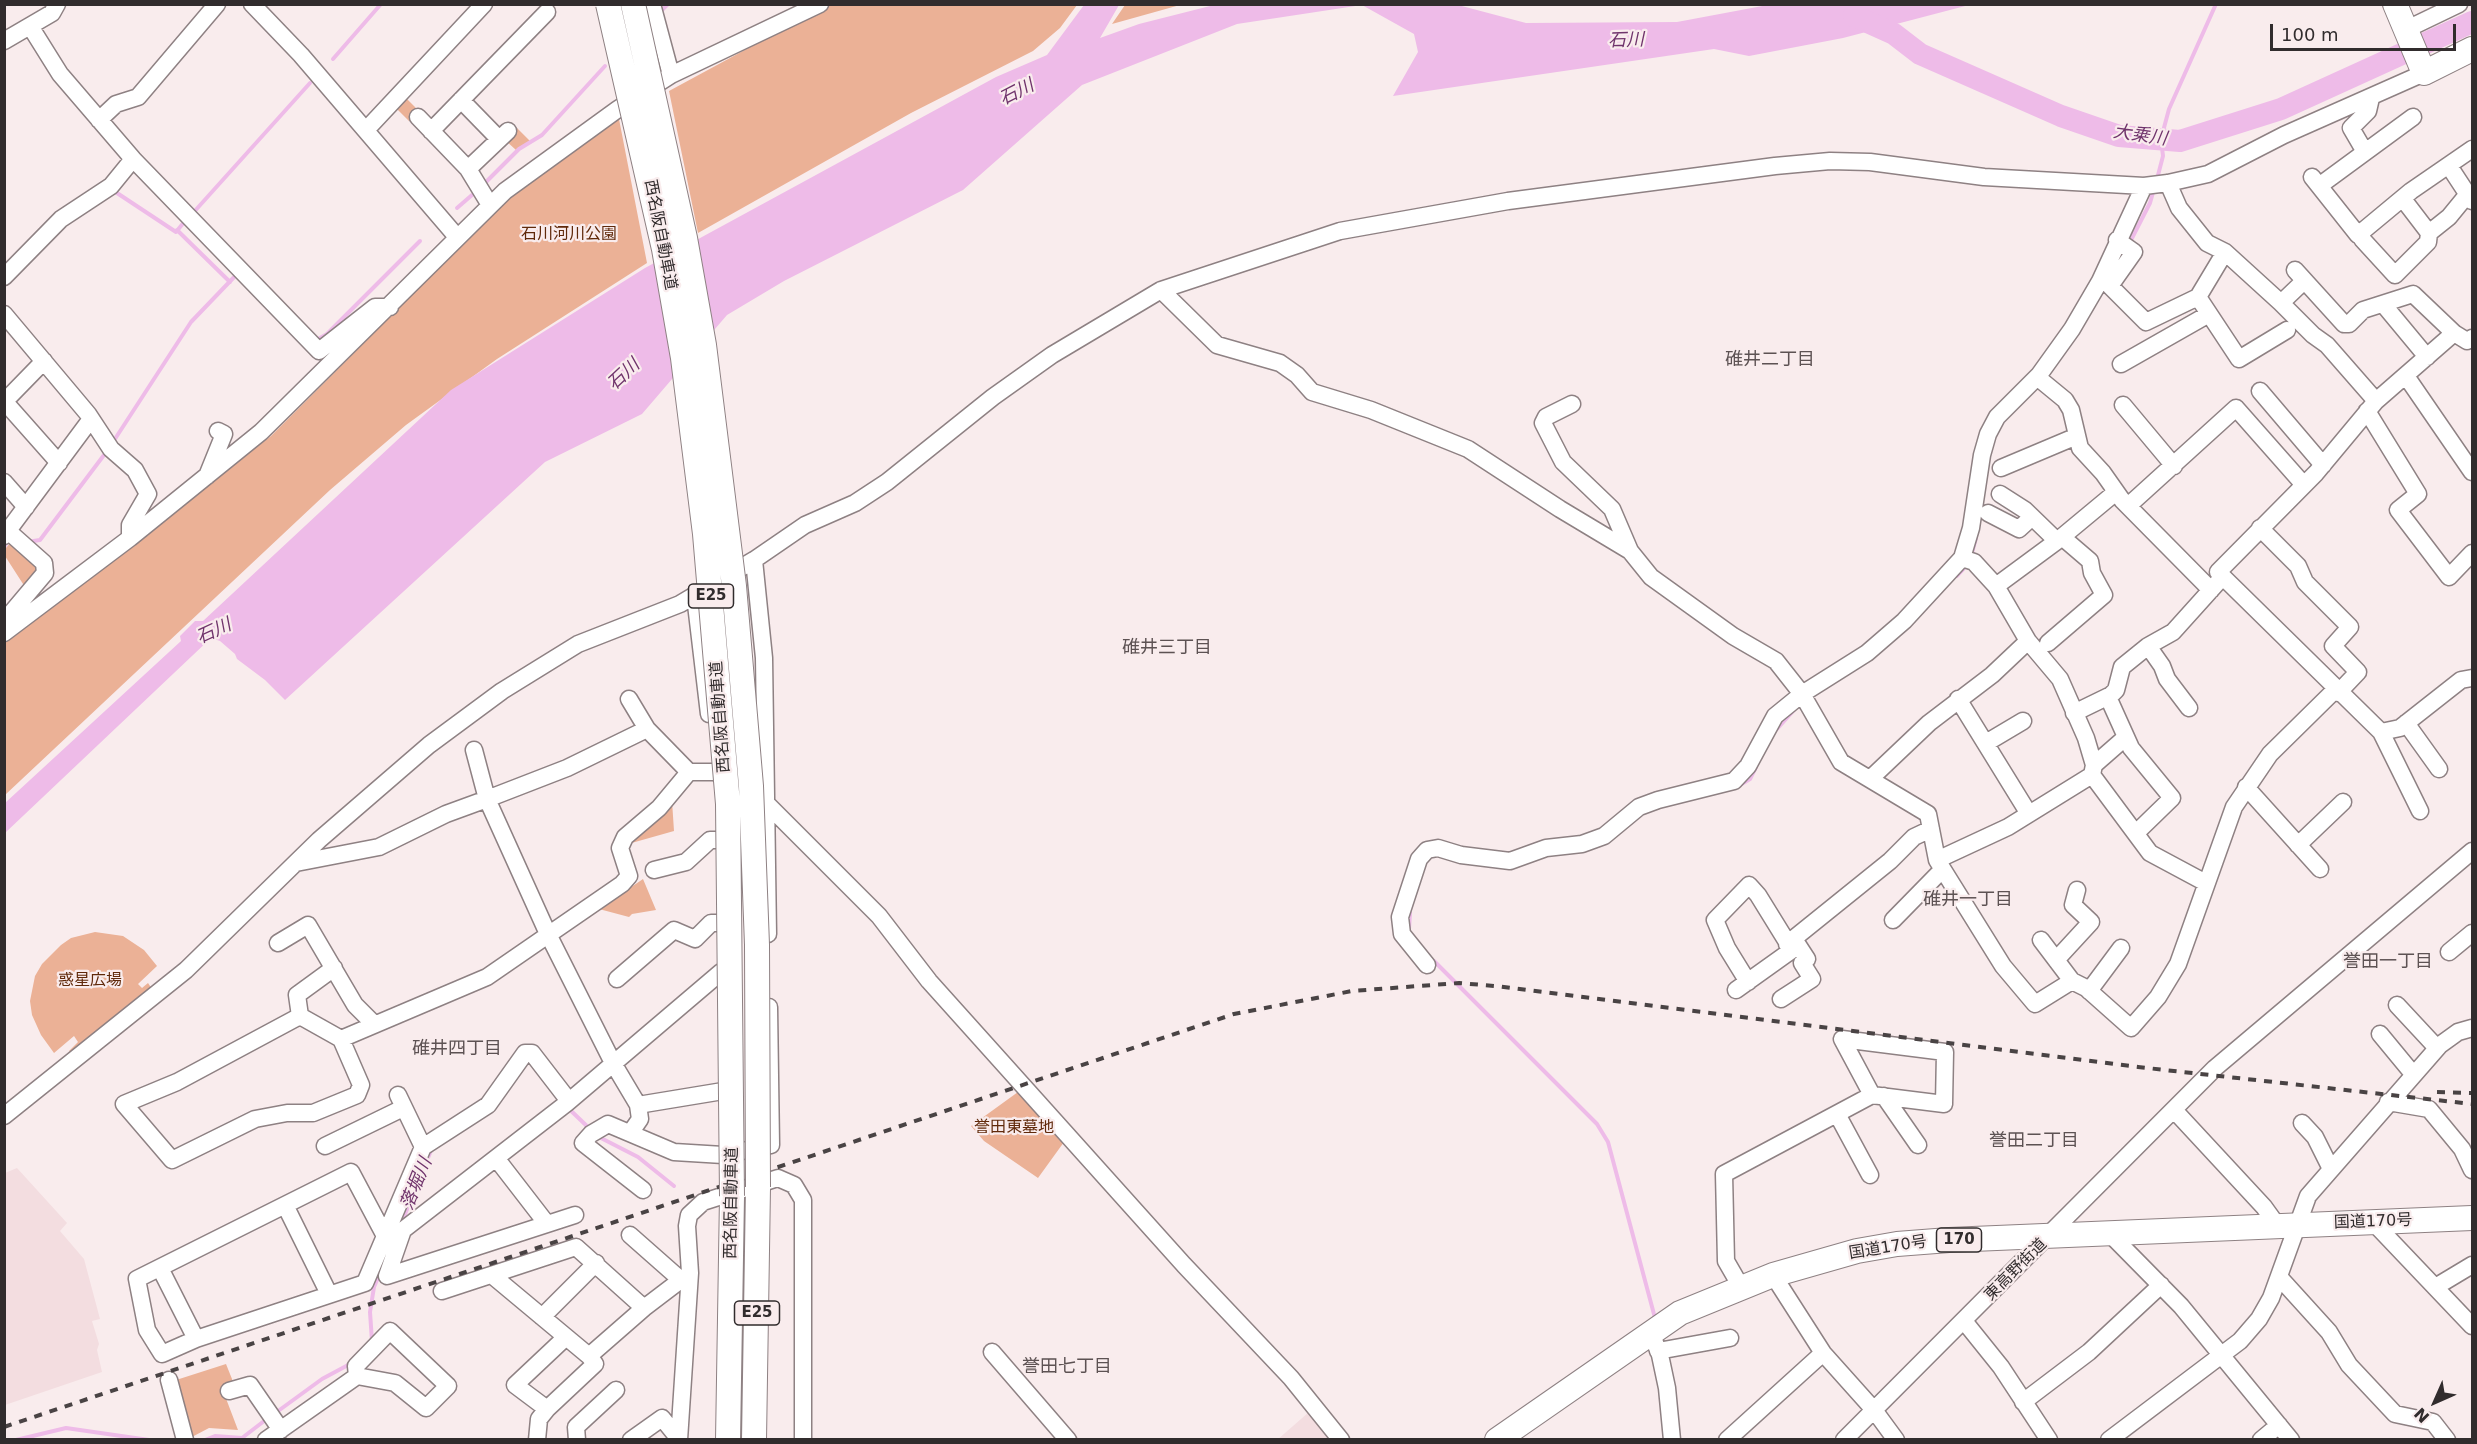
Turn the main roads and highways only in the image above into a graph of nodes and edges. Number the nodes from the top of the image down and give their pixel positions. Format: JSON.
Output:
{"nodes":[{"id":1,"x":608,"y":4,"type":"edge"},
{"id":2,"x":633,"y":4,"type":"edge"},
{"id":3,"x":2402,"y":24,"type":"edge"},
{"id":4,"x":2472,"y":49,"type":"edge"},
{"id":5,"x":2472,"y":1218,"type":"edge"},
{"id":6,"x":728,"y":1440,"type":"edge"},
{"id":7,"x":754,"y":1440,"type":"edge"},
{"id":8,"x":1497,"y":1440,"type":"edge"}],
"edges":[{"from":1,"to":6,"type":"highway","name":"西名阪自動車道","number":"E25","bridge":true},
{"from":2,"to":7,"type":"highway","name":"西名阪自動車道","number":"E25","bridge":true},
{"from":3,"to":4,"type":"highway"},
{"from":5,"to":8,"type":"highway","name":"国道170号","number":"170"}]}
